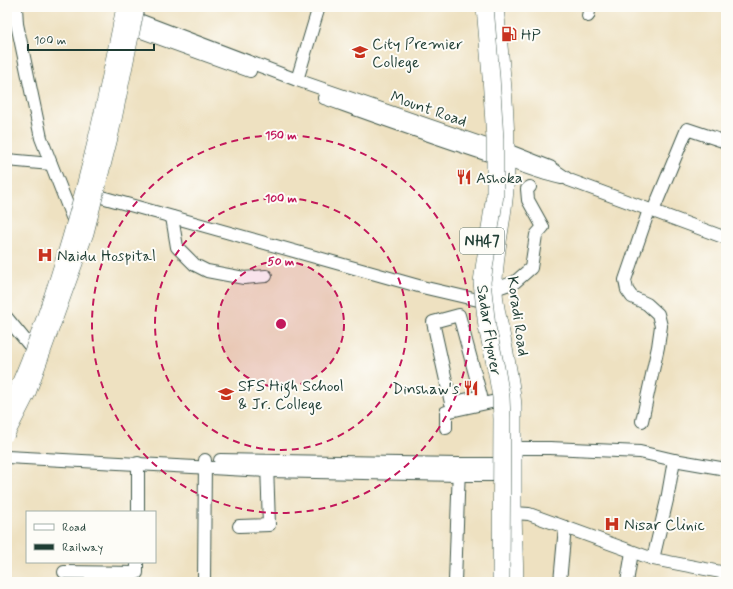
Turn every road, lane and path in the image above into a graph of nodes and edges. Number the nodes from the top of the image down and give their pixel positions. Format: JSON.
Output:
{"nodes":[{"id":1,"x":16,"y":7,"type":"edge"},
{"id":2,"x":480,"y":7,"type":"edge"},
{"id":3,"x":485,"y":7,"type":"edge"},
{"id":4,"x":490,"y":7,"type":"edge"},
{"id":5,"x":496,"y":7,"type":"edge"},
{"id":6,"x":318,"y":10,"type":"dead end"},
{"id":7,"x":121,"y":12,"type":"edge"},
{"id":8,"x":138,"y":16,"type":"edge"},
{"id":9,"x":297,"y":80,"type":"junction"},
{"id":10,"x":726,"y":142,"type":"edge"},
{"id":11,"x":489,"y":150,"type":"junction"},
{"id":12,"x":507,"y":155,"type":"junction"},
{"id":13,"x":7,"y":160,"type":"edge"},
{"id":14,"x":51,"y":164,"type":"junction"},
{"id":15,"x":530,"y":188,"type":"dead end"},
{"id":16,"x":98,"y":196,"type":"junction"},
{"id":17,"x":651,"y":211,"type":"junction"},
{"id":18,"x":72,"y":217,"type":"junction"},
{"id":19,"x":172,"y":217,"type":"junction"},
{"id":20,"x":726,"y":238,"type":"edge"},
{"id":21,"x":266,"y":276,"type":"dead end"},
{"id":22,"x":495,"y":289,"type":"junction"},
{"id":23,"x":478,"y":300,"type":"junction"},
{"id":24,"x":7,"y":318,"type":"edge"},
{"id":25,"x":30,"y":346,"type":"junction"},
{"id":26,"x":44,"y":356,"type":"junction"},
{"id":27,"x":491,"y":365,"type":"junction"},
{"id":28,"x":474,"y":370,"type":"junction"},
{"id":29,"x":496,"y":401,"type":"junction"},
{"id":30,"x":7,"y":403,"type":"edge"},
{"id":31,"x":7,"y":409,"type":"edge"},
{"id":32,"x":642,"y":421,"type":"dead end"},
{"id":33,"x":446,"y":428,"type":"dead end"},
{"id":34,"x":7,"y":434,"type":"edge"},
{"id":35,"x":7,"y":441,"type":"edge"},
{"id":36,"x":514,"y":448,"type":"junction"},
{"id":37,"x":7,"y":452,"type":"edge"},
{"id":38,"x":7,"y":457,"type":"edge"},
{"id":39,"x":674,"y":460,"type":"junction"},
{"id":40,"x":138,"y":463,"type":"junction"},
{"id":41,"x":206,"y":463,"type":"junction"},
{"id":42,"x":267,"y":466,"type":"junction"},
{"id":43,"x":496,"y":469,"type":"junction"},
{"id":44,"x":514,"y":469,"type":"junction"},
{"id":45,"x":726,"y":469,"type":"edge"},
{"id":46,"x":459,"y":470,"type":"junction"},
{"id":47,"x":138,"y":511,"type":"edge"},
{"id":48,"x":514,"y":513,"type":"junction"},
{"id":49,"x":239,"y":526,"type":"dead end"},
{"id":50,"x":565,"y":527,"type":"junction"},
{"id":51,"x":632,"y":552,"type":"junction"},
{"id":52,"x":653,"y":559,"type":"junction"},
{"id":53,"x":137,"y":563,"type":"edge"},
{"id":54,"x":64,"y":572,"type":"dead end"},
{"id":55,"x":726,"y":573,"type":"edge"},
{"id":56,"x":204,"y":582,"type":"edge"},
{"id":57,"x":455,"y":582,"type":"edge"},
{"id":58,"x":494,"y":582,"type":"edge"},
{"id":59,"x":501,"y":582,"type":"edge"},
{"id":60,"x":507,"y":582,"type":"edge"},
{"id":61,"x":516,"y":582,"type":"edge"},
{"id":62,"x":560,"y":582,"type":"edge"},
{"id":63,"x":627,"y":582,"type":"edge"}],
"edges":[{"from":1,"to":14,"type":"street"},
{"from":2,"to":11,"type":"main road","number":"NH47"},
{"from":3,"to":59,"type":"highway","name":"Sadar Flyover","bridge":true},
{"from":4,"to":60,"type":"highway","name":"Sadar Flyover"},
{"from":5,"to":12,"type":"main road","name":"Koradi Road"},
{"from":6,"to":9,"type":"street"},
{"from":7,"to":8,"type":"street"},
{"from":7,"to":18,"type":"main road"},
{"from":7,"to":31,"type":"main road","bridge":true},
{"from":8,"to":9,"type":"street","name":"Mount Road"},
{"from":8,"to":11,"type":"street"},
{"from":8,"to":16,"type":"main road"},
{"from":8,"to":34,"type":"main road","bridge":true},
{"from":9,"to":11,"type":"street","name":"Mount Road"},
{"from":10,"to":17,"type":"street"},
{"from":11,"to":12,"type":"street","name":"Mount Road"},
{"from":11,"to":23,"type":"main road","number":"NH47"},
{"from":12,"to":17,"type":"street","name":"Mount Road"},
{"from":12,"to":22,"type":"main road","name":"Koradi Road","number":"NH47"},
{"from":13,"to":14,"type":"street"},
{"from":14,"to":18,"type":"street"},
{"from":15,"to":22,"type":"street"},
{"from":16,"to":19,"type":"street"},
{"from":16,"to":26,"type":"main road"},
{"from":17,"to":20,"type":"street","name":"Mount Road"},
{"from":17,"to":32,"type":"street"},
{"from":18,"to":25,"type":"main road"},
{"from":19,"to":21,"type":"street"},
{"from":19,"to":23,"type":"street"},
{"from":22,"to":36,"type":"main road","name":"Koradi Road","number":"NH47"},
{"from":23,"to":27,"type":"main road","number":"NH47"},
{"from":24,"to":25,"type":"street"},
{"from":25,"to":26,"type":"street"},
{"from":25,"to":30,"type":"main road"},
{"from":26,"to":35,"type":"main road"},
{"from":27,"to":28,"type":"street"},
{"from":27,"to":29,"type":"main road","number":"NH47"},
{"from":28,"to":28,"type":"street"},
{"from":29,"to":33,"type":"street"},
{"from":29,"to":43,"type":"main road","number":"NH47"},
{"from":36,"to":39,"type":"street"},
{"from":36,"to":44,"type":"main road","name":"Koradi Road","number":"NH47"},
{"from":37,"to":41,"type":"street"},
{"from":38,"to":40,"type":"street"},
{"from":39,"to":45,"type":"street"},
{"from":39,"to":52,"type":"street"},
{"from":40,"to":41,"type":"street"},
{"from":40,"to":47,"type":"street"},
{"from":41,"to":42,"type":"street"},
{"from":41,"to":56,"type":"street"},
{"from":42,"to":46,"type":"street"},
{"from":42,"to":49,"type":"street"},
{"from":43,"to":44,"type":"street"},
{"from":43,"to":46,"type":"street"},
{"from":43,"to":58,"type":"main road","number":"NH47"},
{"from":44,"to":48,"type":"main road","name":"Koradi Road","number":"NH47"},
{"from":46,"to":57,"type":"street"},
{"from":48,"to":50,"type":"street"},
{"from":48,"to":61,"type":"main road","name":"Koradi Road","number":"NH47"},
{"from":50,"to":51,"type":"street"},
{"from":50,"to":62,"type":"street"},
{"from":51,"to":52,"type":"street"},
{"from":51,"to":63,"type":"street"},
{"from":52,"to":55,"type":"street"},
{"from":53,"to":54,"type":"street"}]}
